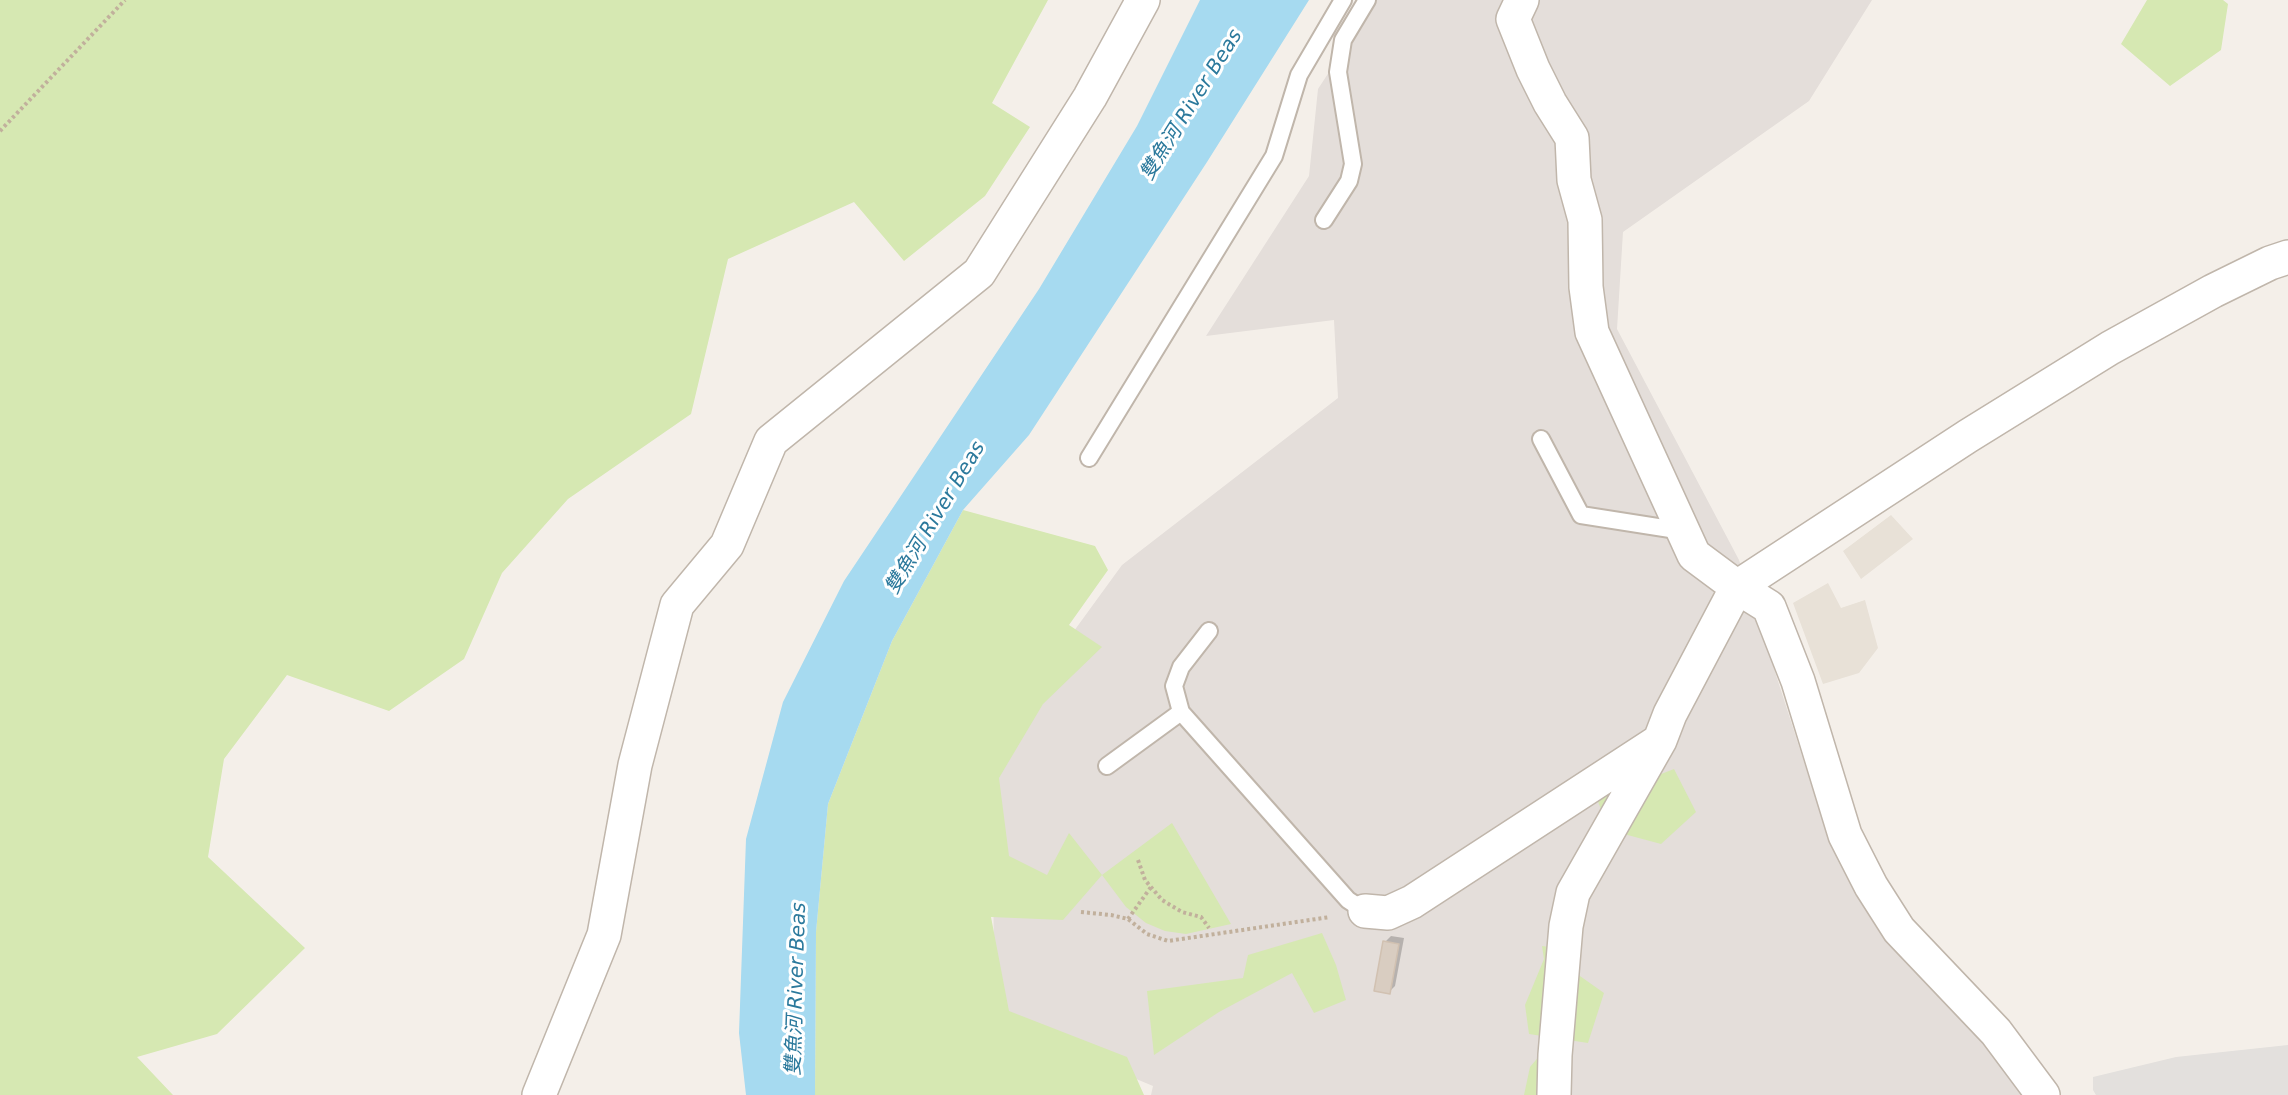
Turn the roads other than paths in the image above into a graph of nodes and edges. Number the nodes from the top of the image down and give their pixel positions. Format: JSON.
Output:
{"nodes":[{"id":1,"x":1143,"y":0,"type":"edge"},
{"id":2,"x":1343,"y":0,"type":"edge"},
{"id":3,"x":1367,"y":0,"type":"edge"},
{"id":4,"x":1513,"y":6,"type":"edge"},
{"id":5,"x":1324,"y":220,"type":"dead end"},
{"id":6,"x":2288,"y":257,"type":"edge"},
{"id":7,"x":1541,"y":439,"type":"dead end"},
{"id":8,"x":1089,"y":458,"type":"dead end"},
{"id":9,"x":1683,"y":531,"type":"junction"},
{"id":10,"x":1737,"y":587,"type":"junction"},
{"id":11,"x":1209,"y":631,"type":"dead end"},
{"id":12,"x":1181,"y":712,"type":"junction"},
{"id":13,"x":1660,"y":740,"type":"junction"},
{"id":14,"x":1107,"y":766,"type":"dead end"},
{"id":15,"x":1365,"y":911,"type":"joint"},
{"id":16,"x":539,"y":1095,"type":"edge"},
{"id":17,"x":1554,"y":1095,"type":"edge"},
{"id":18,"x":2043,"y":1095,"type":"edge"}],
"edges":[{"from":1,"to":16,"type":"street"},
{"from":2,"to":8,"type":"lane"},
{"from":3,"to":5,"type":"lane"},
{"from":4,"to":9,"type":"street"},
{"from":6,"to":10,"type":"street"},
{"from":7,"to":9,"type":"lane"},
{"from":9,"to":10,"type":"street"},
{"from":10,"to":13,"type":"street"},
{"from":10,"to":18,"type":"street"},
{"from":11,"to":12,"type":"lane"},
{"from":12,"to":14,"type":"lane"},
{"from":12,"to":15,"type":"lane"},
{"from":13,"to":15,"type":"street"},
{"from":13,"to":17,"type":"street"}]}
